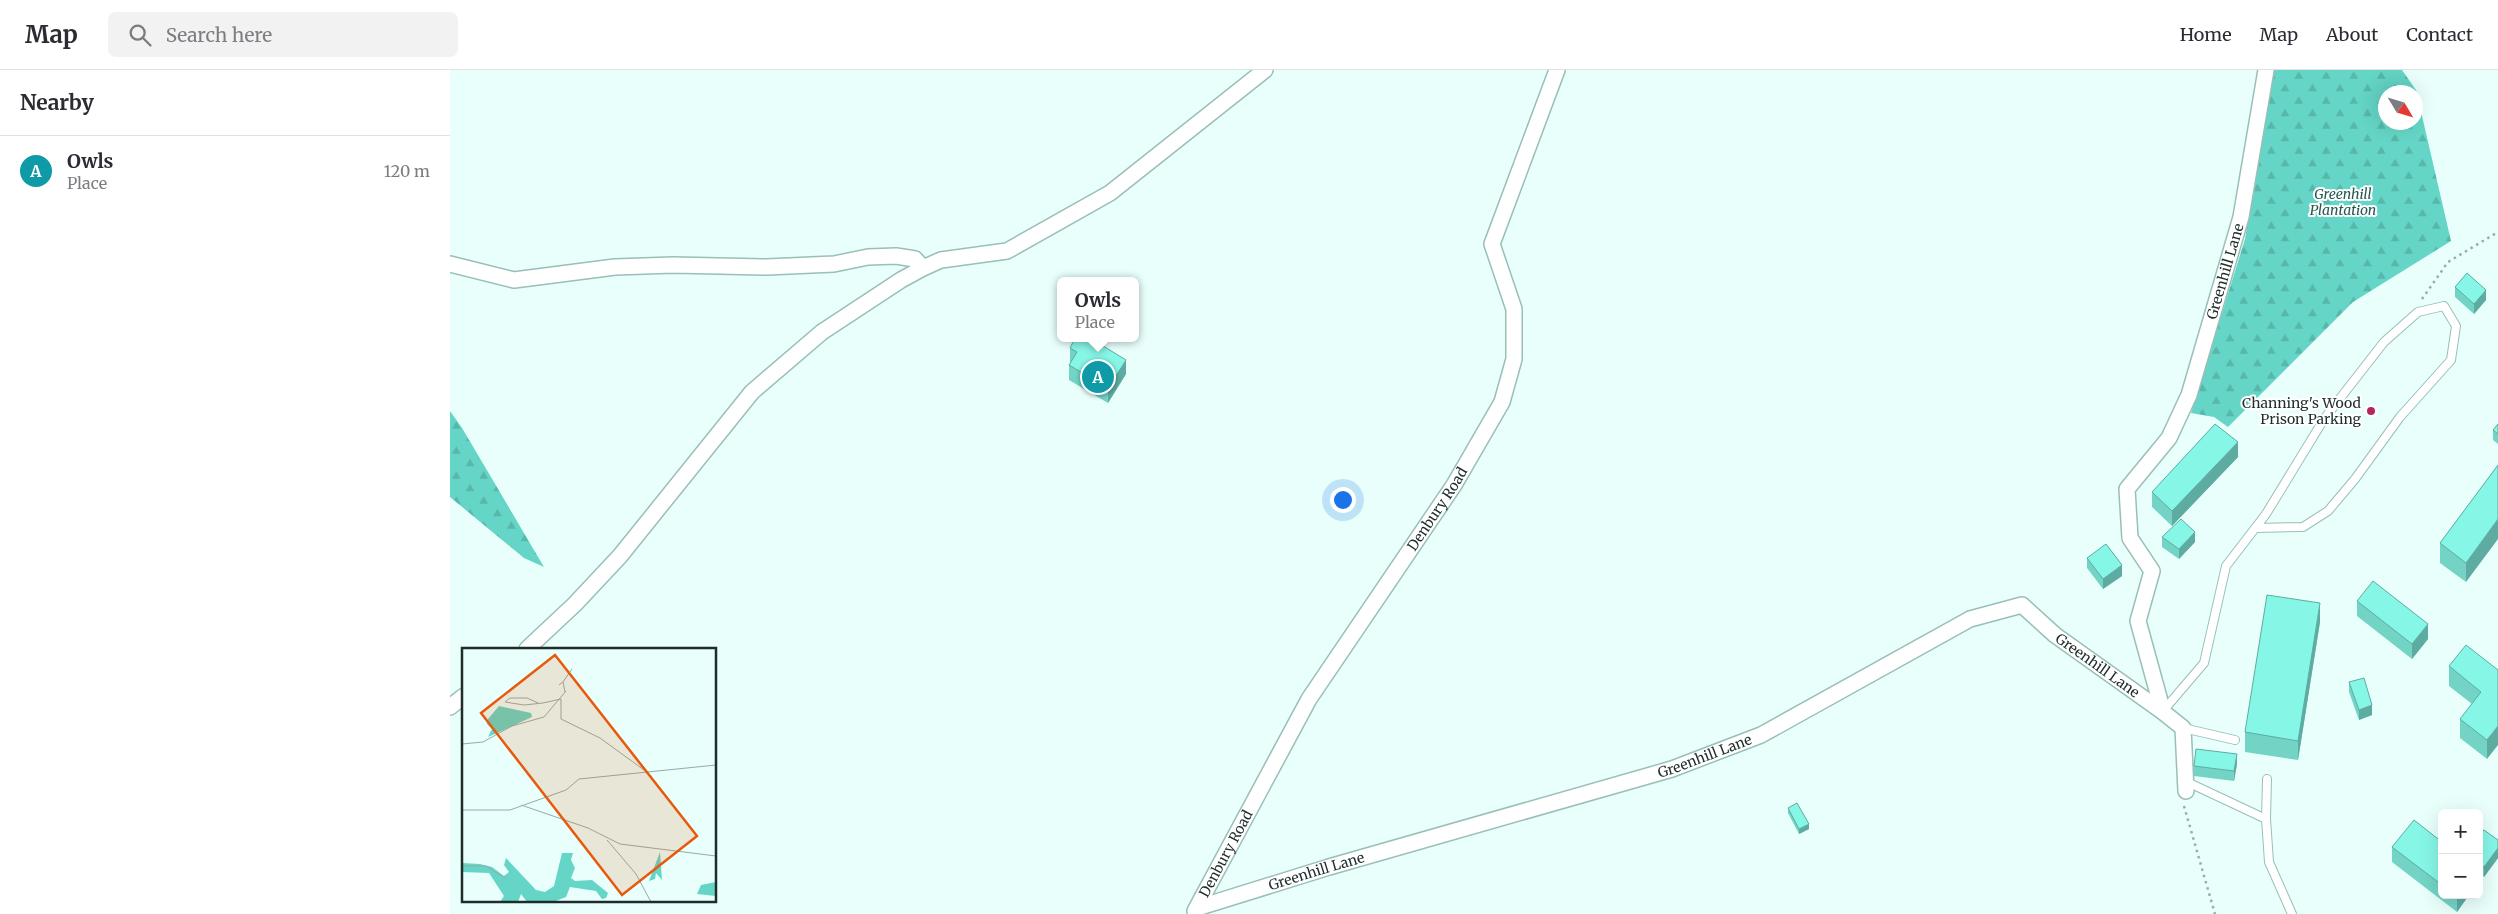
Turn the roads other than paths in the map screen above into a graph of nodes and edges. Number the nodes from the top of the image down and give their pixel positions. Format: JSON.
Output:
{"nodes":[{"id":1,"x":1265,"y":70,"type":"edge"},
{"id":2,"x":1557,"y":70,"type":"edge"},
{"id":3,"x":2266,"y":70,"type":"edge"},
{"id":4,"x":450,"y":264,"type":"edge"},
{"id":5,"x":923,"y":268,"type":"junction"},
{"id":6,"x":2256,"y":528,"type":"junction"},
{"id":7,"x":528,"y":648,"type":"edge"},
{"id":8,"x":462,"y":698,"type":"edge"},
{"id":9,"x":450,"y":707,"type":"edge"},
{"id":10,"x":2163,"y":712,"type":"junction"},
{"id":11,"x":2183,"y":728,"type":"junction"},
{"id":12,"x":2235,"y":740,"type":"dead end"},
{"id":13,"x":2267,"y":779,"type":"dead end"},
{"id":14,"x":2185,"y":792,"type":"joint"},
{"id":15,"x":2266,"y":819,"type":"junction"},
{"id":16,"x":1195,"y":911,"type":"edge"},
{"id":17,"x":2292,"y":914,"type":"edge"}],
"edges":[{"from":1,"to":5,"type":"street"},
{"from":2,"to":16,"type":"street","name":"Denbury Road"},
{"from":3,"to":10,"type":"street","name":"Greenhill Lane"},
{"from":4,"to":5,"type":"street"},
{"from":5,"to":7,"type":"street"},
{"from":6,"to":6,"type":"lane"},
{"from":6,"to":10,"type":"lane"},
{"from":8,"to":9,"type":"street"},
{"from":10,"to":11,"type":"street","name":"Greenhill Lane"},
{"from":10,"to":16,"type":"street","name":"Greenhill Lane"},
{"from":11,"to":12,"type":"lane"},
{"from":11,"to":14,"type":"street"},
{"from":13,"to":15,"type":"lane"},
{"from":14,"to":15,"type":"lane"},
{"from":15,"to":17,"type":"lane"}]}
